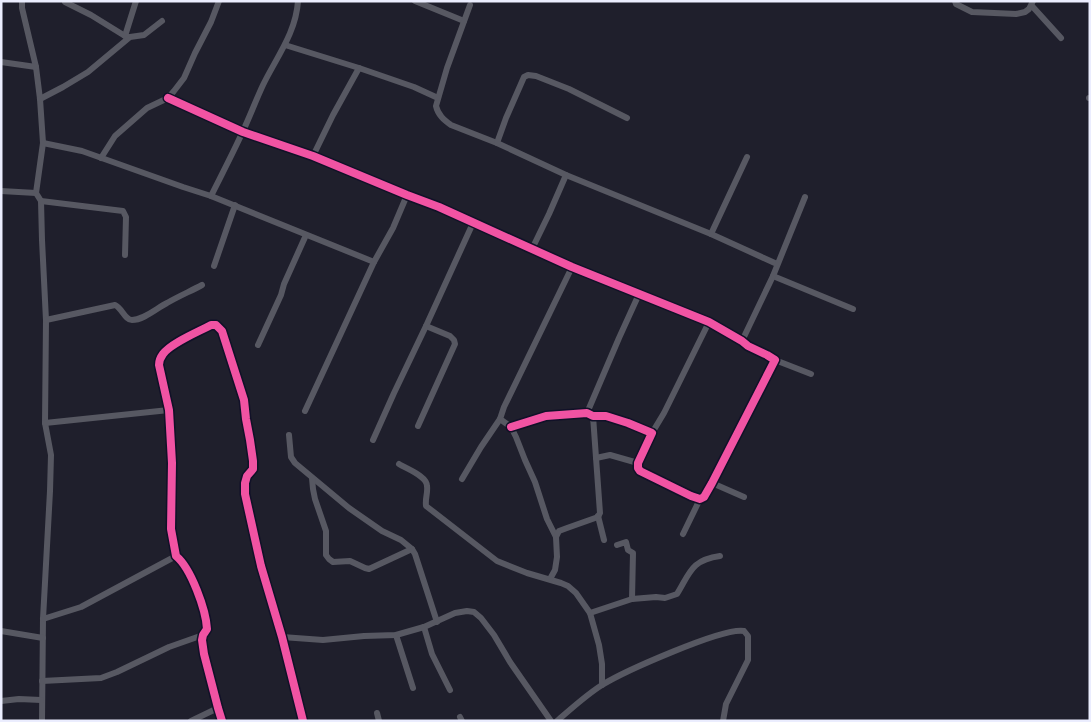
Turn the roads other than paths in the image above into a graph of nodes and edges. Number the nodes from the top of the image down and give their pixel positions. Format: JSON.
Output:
{"nodes":[{"id":1,"x":22,"y":1,"type":"edge"},
{"id":2,"x":136,"y":1,"type":"edge"},
{"id":3,"x":219,"y":1,"type":"edge"},
{"id":4,"x":298,"y":1,"type":"edge"},
{"id":5,"x":415,"y":1,"type":"edge"},
{"id":6,"x":955,"y":1,"type":"edge"},
{"id":7,"x":65,"y":2,"type":"dead end"},
{"id":8,"x":1032,"y":4,"type":"edge"},
{"id":9,"x":470,"y":5,"type":"dead end"},
{"id":10,"x":162,"y":21,"type":"dead end"},
{"id":11,"x":464,"y":22,"type":"junction"},
{"id":12,"x":127,"y":36,"type":"junction"},
{"id":13,"x":1060,"y":38,"type":"dead end"},
{"id":14,"x":285,"y":45,"type":"junction"},
{"id":15,"x":1,"y":62,"type":"edge"},
{"id":16,"x":36,"y":67,"type":"junction"},
{"id":17,"x":359,"y":68,"type":"junction"},
{"id":18,"x":168,"y":98,"type":"junction"},
{"id":19,"x":438,"y":98,"type":"junction"},
{"id":20,"x":40,"y":99,"type":"junction"},
{"id":21,"x":627,"y":118,"type":"dead end"},
{"id":22,"x":243,"y":132,"type":"junction"},
{"id":23,"x":43,"y":143,"type":"junction"},
{"id":24,"x":497,"y":143,"type":"junction"},
{"id":25,"x":313,"y":156,"type":"junction"},
{"id":26,"x":747,"y":157,"type":"dead end"},
{"id":27,"x":101,"y":158,"type":"junction"},
{"id":28,"x":566,"y":174,"type":"junction"},
{"id":29,"x":1,"y":191,"type":"edge"},
{"id":30,"x":36,"y":194,"type":"junction"},
{"id":31,"x":406,"y":195,"type":"junction"},
{"id":32,"x":211,"y":196,"type":"junction"},
{"id":33,"x":805,"y":197,"type":"dead end"},
{"id":34,"x":41,"y":201,"type":"junction"},
{"id":35,"x":235,"y":205,"type":"junction"},
{"id":36,"x":473,"y":223,"type":"junction"},
{"id":37,"x":712,"y":234,"type":"junction"},
{"id":38,"x":306,"y":235,"type":"junction"},
{"id":39,"x":532,"y":249,"type":"junction"},
{"id":40,"x":125,"y":256,"type":"dead end"},
{"id":41,"x":374,"y":262,"type":"junction"},
{"id":42,"x":777,"y":264,"type":"junction"},
{"id":43,"x":214,"y":266,"type":"dead end"},
{"id":44,"x":572,"y":266,"type":"junction"},
{"id":45,"x":773,"y":276,"type":"junction"},
{"id":46,"x":202,"y":285,"type":"dead end"},
{"id":47,"x":640,"y":294,"type":"junction"},
{"id":48,"x":853,"y":309,"type":"dead end"},
{"id":49,"x":46,"y":320,"type":"junction"},
{"id":50,"x":708,"y":322,"type":"junction"},
{"id":51,"x":426,"y":326,"type":"junction"},
{"id":52,"x":742,"y":341,"type":"junction"},
{"id":53,"x":258,"y":345,"type":"dead end"},
{"id":54,"x":775,"y":360,"type":"junction"},
{"id":55,"x":811,"y":374,"type":"dead end"},
{"id":56,"x":168,"y":410,"type":"junction"},
{"id":57,"x":306,"y":411,"type":"dead end"},
{"id":58,"x":587,"y":412,"type":"junction"},
{"id":59,"x":593,"y":416,"type":"junction"},
{"id":60,"x":500,"y":419,"type":"junction"},
{"id":61,"x":45,"y":423,"type":"junction"},
{"id":62,"x":418,"y":426,"type":"dead end"},
{"id":63,"x":511,"y":427,"type":"junction"},
{"id":64,"x":652,"y":433,"type":"junction"},
{"id":65,"x":289,"y":435,"type":"dead end"},
{"id":66,"x":373,"y":440,"type":"dead end"},
{"id":67,"x":596,"y":458,"type":"junction"},
{"id":68,"x":638,"y":463,"type":"junction"},
{"id":69,"x":399,"y":464,"type":"dead end"},
{"id":70,"x":312,"y":478,"type":"junction"},
{"id":71,"x":462,"y":479,"type":"dead end"},
{"id":72,"x":712,"y":483,"type":"junction"},
{"id":73,"x":744,"y":498,"type":"dead end"},
{"id":74,"x":700,"y":499,"type":"junction"},
{"id":75,"x":598,"y":516,"type":"junction"},
{"id":76,"x":683,"y":534,"type":"dead end"},
{"id":77,"x":556,"y":537,"type":"junction"},
{"id":78,"x":604,"y":540,"type":"dead end"},
{"id":79,"x":617,"y":545,"type":"dead end"},
{"id":80,"x":412,"y":549,"type":"junction"},
{"id":81,"x":176,"y":556,"type":"junction"},
{"id":82,"x":720,"y":556,"type":"dead end"},
{"id":83,"x":550,"y":579,"type":"junction"},
{"id":84,"x":632,"y":599,"type":"junction"},
{"id":85,"x":590,"y":614,"type":"junction"},
{"id":86,"x":43,"y":619,"type":"junction"},
{"id":87,"x":437,"y":622,"type":"junction"},
{"id":88,"x":424,"y":627,"type":"junction"},
{"id":89,"x":1,"y":631,"type":"edge"},
{"id":90,"x":203,"y":635,"type":"junction"},
{"id":91,"x":396,"y":635,"type":"junction"},
{"id":92,"x":282,"y":637,"type":"junction"},
{"id":93,"x":43,"y":638,"type":"junction"},
{"id":94,"x":42,"y":681,"type":"junction"},
{"id":95,"x":602,"y":685,"type":"junction"},
{"id":96,"x":414,"y":688,"type":"dead end"},
{"id":97,"x":450,"y":690,"type":"dead end"},
{"id":98,"x":41,"y":700,"type":"junction"},
{"id":99,"x":1,"y":701,"type":"edge"},
{"id":100,"x":218,"y":708,"type":"junction"},
{"id":101,"x":376,"y":714,"type":"dead end"},
{"id":102,"x":42,"y":721,"type":"edge"},
{"id":103,"x":191,"y":721,"type":"edge"},
{"id":104,"x":222,"y":721,"type":"edge"},
{"id":105,"x":303,"y":721,"type":"edge"},
{"id":106,"x":379,"y":721,"type":"edge"},
{"id":107,"x":551,"y":721,"type":"edge"},
{"id":108,"x":556,"y":721,"type":"edge"},
{"id":109,"x":723,"y":721,"type":"edge"}],
"edges":[{"from":1,"to":16,"type":"street"},
{"from":2,"to":12,"type":"street"},
{"from":3,"to":18,"type":"street"},
{"from":4,"to":14,"type":"street"},
{"from":5,"to":11,"type":"street"},
{"from":6,"to":8,"type":"street"},
{"from":7,"to":12,"type":"street"},
{"from":8,"to":13,"type":"street"},
{"from":9,"to":11,"type":"street"},
{"from":10,"to":12,"type":"street"},
{"from":11,"to":19,"type":"street"},
{"from":12,"to":20,"type":"street"},
{"from":14,"to":17,"type":"street"},
{"from":14,"to":22,"type":"street"},
{"from":15,"to":16,"type":"street"},
{"from":16,"to":20,"type":"street"},
{"from":17,"to":19,"type":"street"},
{"from":17,"to":25,"type":"street"},
{"from":18,"to":22,"type":"street"},
{"from":18,"to":27,"type":"street"},
{"from":19,"to":24,"type":"street"},
{"from":20,"to":23,"type":"street"},
{"from":21,"to":24,"type":"street"},
{"from":22,"to":25,"type":"street"},
{"from":22,"to":32,"type":"street"},
{"from":23,"to":27,"type":"street"},
{"from":23,"to":30,"type":"street"},
{"from":24,"to":28,"type":"street"},
{"from":25,"to":31,"type":"street"},
{"from":26,"to":37,"type":"street"},
{"from":27,"to":32,"type":"street"},
{"from":28,"to":37,"type":"street"},
{"from":28,"to":39,"type":"street"},
{"from":29,"to":30,"type":"street"},
{"from":30,"to":34,"type":"street"},
{"from":31,"to":36,"type":"street"},
{"from":31,"to":41,"type":"street"},
{"from":32,"to":35,"type":"street"},
{"from":33,"to":42,"type":"street"},
{"from":34,"to":40,"type":"street"},
{"from":34,"to":49,"type":"street"},
{"from":35,"to":38,"type":"street"},
{"from":35,"to":43,"type":"street"},
{"from":36,"to":39,"type":"street"},
{"from":36,"to":51,"type":"street"},
{"from":37,"to":42,"type":"street"},
{"from":38,"to":41,"type":"street"},
{"from":38,"to":53,"type":"street"},
{"from":39,"to":44,"type":"street"},
{"from":41,"to":57,"type":"street"},
{"from":42,"to":45,"type":"street"},
{"from":44,"to":47,"type":"street"},
{"from":44,"to":60,"type":"street"},
{"from":45,"to":48,"type":"street"},
{"from":45,"to":52,"type":"street"},
{"from":46,"to":49,"type":"street"},
{"from":47,"to":50,"type":"street"},
{"from":47,"to":58,"type":"street"},
{"from":49,"to":61,"type":"street"},
{"from":50,"to":52,"type":"street"},
{"from":50,"to":64,"type":"street"},
{"from":51,"to":62,"type":"street"},
{"from":51,"to":66,"type":"street"},
{"from":52,"to":54,"type":"street"},
{"from":54,"to":55,"type":"street"},
{"from":54,"to":72,"type":"street"},
{"from":56,"to":61,"type":"street"},
{"from":56,"to":81,"type":"street"},
{"from":56,"to":92,"type":"street"},
{"from":58,"to":59,"type":"street"},
{"from":58,"to":63,"type":"street"},
{"from":59,"to":64,"type":"street"},
{"from":59,"to":67,"type":"street"},
{"from":60,"to":63,"type":"street"},
{"from":60,"to":71,"type":"street"},
{"from":61,"to":86,"type":"street"},
{"from":63,"to":77,"type":"street"},
{"from":64,"to":68,"type":"street"},
{"from":65,"to":70,"type":"street"},
{"from":67,"to":68,"type":"street"},
{"from":67,"to":75,"type":"street"},
{"from":68,"to":74,"type":"street"},
{"from":69,"to":83,"type":"street"},
{"from":70,"to":80,"type":"street"},
{"from":70,"to":80,"type":"street"},
{"from":72,"to":73,"type":"street"},
{"from":72,"to":74,"type":"street"},
{"from":74,"to":76,"type":"street"},
{"from":75,"to":77,"type":"street"},
{"from":75,"to":78,"type":"street"},
{"from":77,"to":83,"type":"street"},
{"from":79,"to":84,"type":"street"},
{"from":80,"to":87,"type":"street"},
{"from":81,"to":86,"type":"street"},
{"from":81,"to":90,"type":"street"},
{"from":82,"to":84,"type":"street"},
{"from":83,"to":85,"type":"street"},
{"from":84,"to":85,"type":"street"},
{"from":85,"to":95,"type":"street"},
{"from":86,"to":93,"type":"street"},
{"from":87,"to":88,"type":"street"},
{"from":87,"to":107,"type":"street"},
{"from":88,"to":91,"type":"street"},
{"from":88,"to":97,"type":"street"},
{"from":89,"to":93,"type":"street"},
{"from":90,"to":94,"type":"street"},
{"from":90,"to":100,"type":"street"},
{"from":91,"to":92,"type":"street"},
{"from":91,"to":96,"type":"street"},
{"from":92,"to":105,"type":"street"},
{"from":93,"to":94,"type":"street"},
{"from":94,"to":98,"type":"street"},
{"from":95,"to":108,"type":"street"},
{"from":95,"to":109,"type":"street"},
{"from":98,"to":99,"type":"street"},
{"from":98,"to":102,"type":"street"},
{"from":100,"to":103,"type":"street"},
{"from":100,"to":104,"type":"street"},
{"from":101,"to":106,"type":"street"}]}
